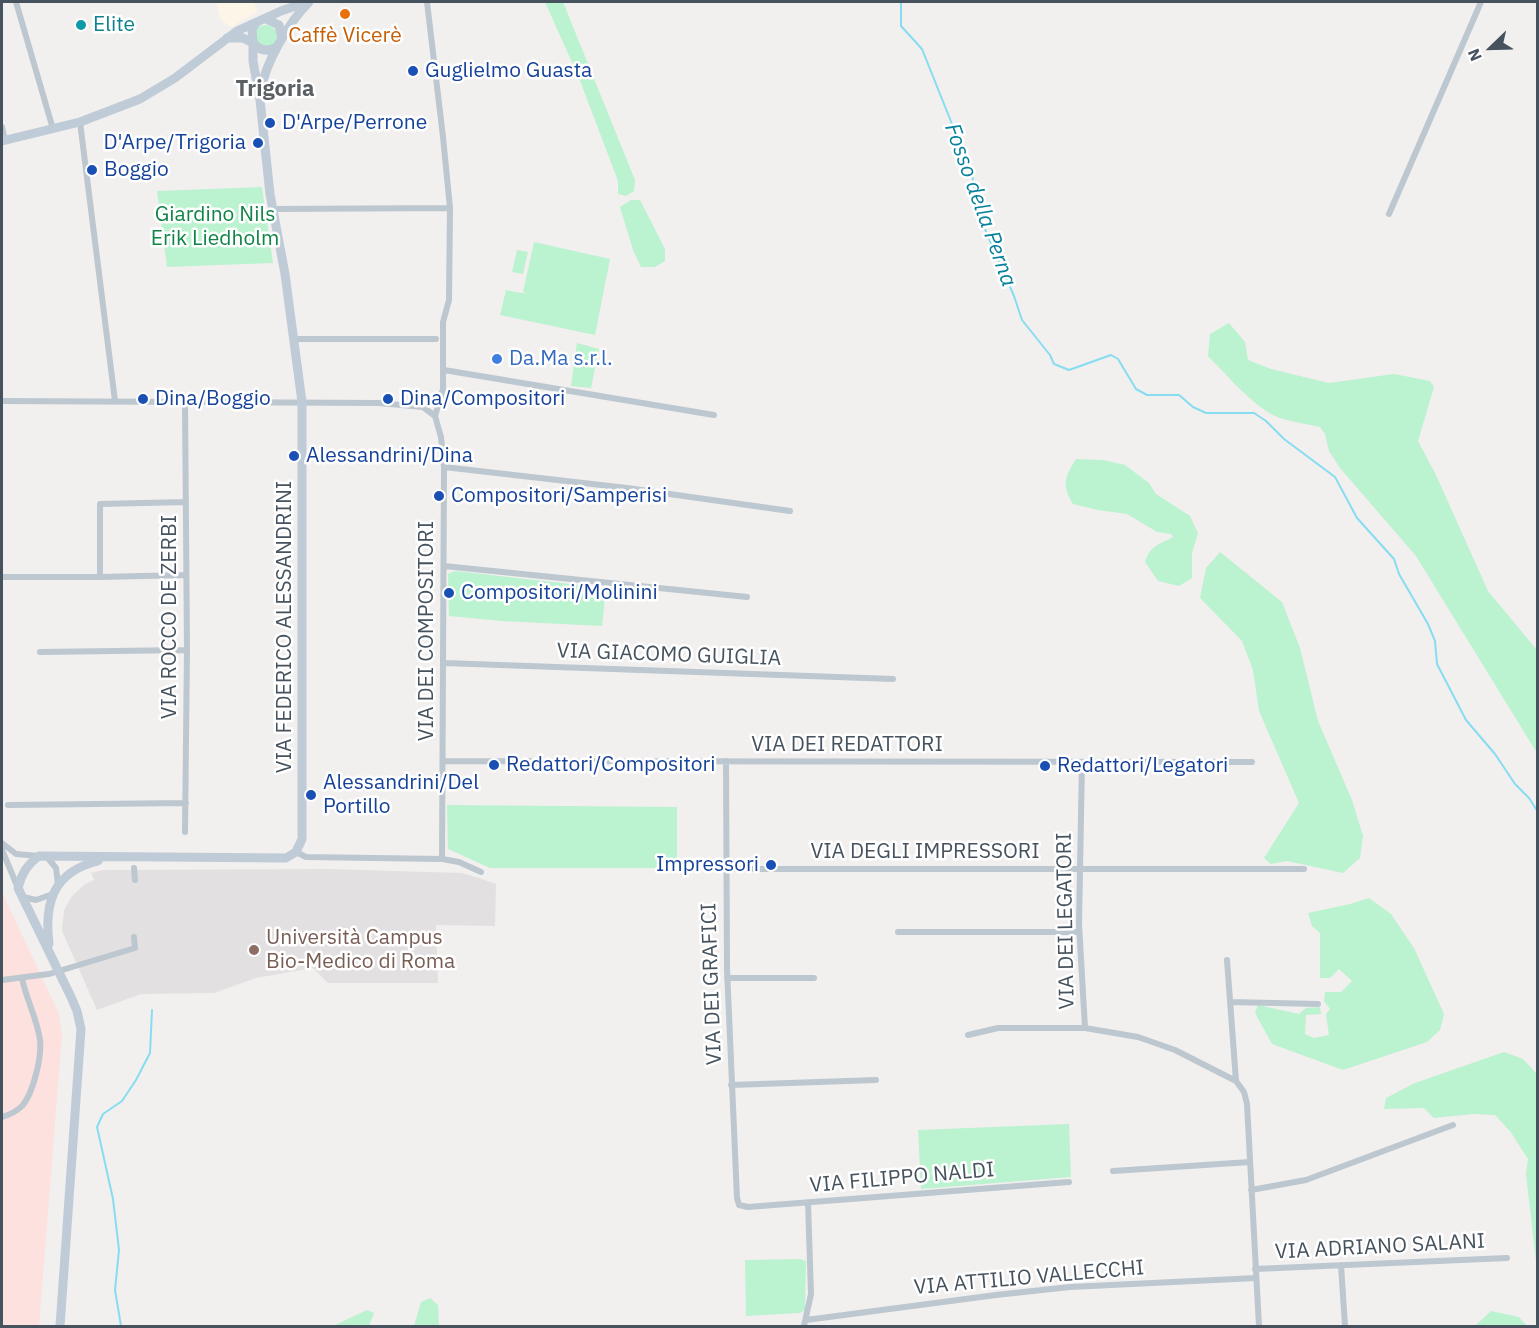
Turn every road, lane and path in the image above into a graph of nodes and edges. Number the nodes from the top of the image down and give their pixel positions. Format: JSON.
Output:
{"nodes":[{"id":1,"x":16,"y":2,"type":"edge"},
{"id":2,"x":308,"y":2,"type":"edge"},
{"id":3,"x":427,"y":2,"type":"edge"},
{"id":4,"x":1481,"y":2,"type":"edge"},
{"id":5,"x":262,"y":20,"type":"junction"},
{"id":6,"x":227,"y":38,"type":"junction"},
{"id":7,"x":253,"y":43,"type":"junction"},
{"id":8,"x":280,"y":43,"type":"junction"},
{"id":9,"x":260,"y":100,"type":"junction"},
{"id":10,"x":80,"y":122,"type":"junction"},
{"id":11,"x":2,"y":128,"type":"edge"},
{"id":12,"x":53,"y":129,"type":"junction"},
{"id":13,"x":3,"y":141,"type":"edge"},
{"id":14,"x":450,"y":208,"type":"junction"},
{"id":15,"x":272,"y":209,"type":"junction"},
{"id":16,"x":1389,"y":214,"type":"dead end"},
{"id":17,"x":294,"y":339,"type":"junction"},
{"id":18,"x":436,"y":339,"type":"dead end"},
{"id":19,"x":444,"y":370,"type":"junction"},
{"id":20,"x":2,"y":401,"type":"edge"},
{"id":21,"x":115,"y":401,"type":"junction"},
{"id":22,"x":185,"y":402,"type":"junction"},
{"id":23,"x":302,"y":402,"type":"junction"},
{"id":24,"x":714,"y":415,"type":"dead end"},
{"id":25,"x":435,"y":416,"type":"junction"},
{"id":26,"x":444,"y":466,"type":"junction"},
{"id":27,"x":186,"y":502,"type":"junction"},
{"id":28,"x":790,"y":512,"type":"dead end"},
{"id":29,"x":444,"y":566,"type":"junction"},
{"id":30,"x":186,"y":575,"type":"junction"},
{"id":31,"x":3,"y":577,"type":"edge"},
{"id":32,"x":100,"y":578,"type":"junction"},
{"id":33,"x":747,"y":597,"type":"dead end"},
{"id":34,"x":188,"y":650,"type":"junction"},
{"id":35,"x":40,"y":652,"type":"dead end"},
{"id":36,"x":444,"y":663,"type":"junction"},
{"id":37,"x":893,"y":679,"type":"dead end"},
{"id":38,"x":443,"y":761,"type":"junction"},
{"id":39,"x":726,"y":761,"type":"junction"},
{"id":40,"x":1082,"y":762,"type":"junction"},
{"id":41,"x":1252,"y":762,"type":"dead end"},
{"id":42,"x":186,"y":803,"type":"junction"},
{"id":43,"x":8,"y":805,"type":"dead end"},
{"id":44,"x":185,"y":832,"type":"dead end"},
{"id":45,"x":2,"y":843,"type":"edge"},
{"id":46,"x":2,"y":850,"type":"edge"},
{"id":47,"x":296,"y":852,"type":"junction"},
{"id":48,"x":43,"y":857,"type":"junction"},
{"id":49,"x":111,"y":858,"type":"junction"},
{"id":50,"x":442,"y":859,"type":"junction"},
{"id":51,"x":134,"y":868,"type":"dead end"},
{"id":52,"x":1080,"y":868,"type":"junction"},
{"id":53,"x":726,"y":869,"type":"junction"},
{"id":54,"x":1304,"y":869,"type":"dead end"},
{"id":55,"x":481,"y":872,"type":"dead end"},
{"id":56,"x":135,"y":880,"type":"dead end"},
{"id":57,"x":58,"y":884,"type":"junction"},
{"id":58,"x":20,"y":892,"type":"junction"},
{"id":59,"x":53,"y":894,"type":"junction"},
{"id":60,"x":898,"y":932,"type":"dead end"},
{"id":61,"x":1079,"y":932,"type":"junction"},
{"id":62,"x":135,"y":936,"type":"dead end"},
{"id":63,"x":50,"y":953,"type":"junction"},
{"id":64,"x":1227,"y":960,"type":"dead end"},
{"id":65,"x":22,"y":978,"type":"junction"},
{"id":66,"x":727,"y":978,"type":"junction"},
{"id":67,"x":814,"y":978,"type":"dead end"},
{"id":68,"x":2,"y":980,"type":"edge"},
{"id":69,"x":1230,"y":1002,"type":"junction"},
{"id":70,"x":1318,"y":1004,"type":"dead end"},
{"id":71,"x":1085,"y":1028,"type":"junction"},
{"id":72,"x":968,"y":1035,"type":"dead end"},
{"id":73,"x":876,"y":1080,"type":"dead end"},
{"id":74,"x":1236,"y":1081,"type":"junction"},
{"id":75,"x":731,"y":1085,"type":"junction"},
{"id":76,"x":2,"y":1117,"type":"edge"},
{"id":77,"x":1453,"y":1125,"type":"dead end"},
{"id":78,"x":1250,"y":1162,"type":"junction"},
{"id":79,"x":1113,"y":1171,"type":"dead end"},
{"id":80,"x":1069,"y":1182,"type":"dead end"},
{"id":81,"x":1251,"y":1190,"type":"junction"},
{"id":82,"x":808,"y":1203,"type":"junction"},
{"id":83,"x":740,"y":1205,"type":"joint"},
{"id":84,"x":1507,"y":1258,"type":"dead end"},
{"id":85,"x":1341,"y":1265,"type":"junction"},
{"id":86,"x":1256,"y":1269,"type":"junction"},
{"id":87,"x":1256,"y":1278,"type":"junction"},
{"id":88,"x":805,"y":1323,"type":"edge"},
{"id":89,"x":60,"y":1326,"type":"edge"},
{"id":90,"x":1258,"y":1326,"type":"edge"},
{"id":91,"x":1345,"y":1326,"type":"edge"}],
"edges":[{"from":1,"to":12,"type":"street"},
{"from":2,"to":5,"type":"street"},
{"from":2,"to":8,"type":"street"},
{"from":3,"to":14,"type":"street","name":"VIA DEI COMPOSITORI"},
{"from":4,"to":16,"type":"street"},
{"from":5,"to":6,"type":"street"},
{"from":5,"to":7,"type":"street"},
{"from":5,"to":8,"type":"street"},
{"from":6,"to":7,"type":"street"},
{"from":6,"to":10,"type":"street"},
{"from":7,"to":8,"type":"street"},
{"from":7,"to":9,"type":"street","name":"VIA FEDERICO ALESSANDRINI"},
{"from":8,"to":9,"type":"street"},
{"from":9,"to":15,"type":"street","name":"VIA FEDERICO ALESSANDRINI"},
{"from":10,"to":12,"type":"street"},
{"from":10,"to":21,"type":"street"},
{"from":11,"to":13,"type":"street"},
{"from":12,"to":13,"type":"street"},
{"from":14,"to":15,"type":"street"},
{"from":14,"to":19,"type":"street","name":"VIA DEI COMPOSITORI"},
{"from":15,"to":17,"type":"street","name":"VIA FEDERICO ALESSANDRINI"},
{"from":17,"to":18,"type":"street"},
{"from":17,"to":23,"type":"street","name":"VIA FEDERICO ALESSANDRINI"},
{"from":19,"to":24,"type":"street"},
{"from":19,"to":25,"type":"street","name":"VIA DEI COMPOSITORI"},
{"from":20,"to":21,"type":"street"},
{"from":21,"to":22,"type":"street"},
{"from":22,"to":23,"type":"street"},
{"from":22,"to":27,"type":"street","name":"VIA ROCCO DE ZERBI"},
{"from":23,"to":25,"type":"street"},
{"from":23,"to":47,"type":"street","name":"VIA FEDERICO ALESSANDRINI"},
{"from":25,"to":26,"type":"street","name":"VIA DEI COMPOSITORI"},
{"from":26,"to":28,"type":"street"},
{"from":26,"to":29,"type":"street","name":"VIA DEI COMPOSITORI"},
{"from":27,"to":30,"type":"street","name":"VIA ROCCO DE ZERBI"},
{"from":27,"to":32,"type":"street"},
{"from":29,"to":33,"type":"street"},
{"from":29,"to":36,"type":"street","name":"VIA DEI COMPOSITORI"},
{"from":30,"to":32,"type":"street"},
{"from":30,"to":34,"type":"street","name":"VIA ROCCO DE ZERBI"},
{"from":31,"to":32,"type":"street"},
{"from":34,"to":35,"type":"street"},
{"from":34,"to":42,"type":"street","name":"VIA ROCCO DE ZERBI"},
{"from":36,"to":37,"type":"street","name":"VIA GIACOMO GUIGLIA"},
{"from":36,"to":38,"type":"street","name":"VIA DEI COMPOSITORI"},
{"from":38,"to":39,"type":"street","name":"VIA DEI REDATTORI"},
{"from":38,"to":50,"type":"street","name":"VIA DEI COMPOSITORI"},
{"from":39,"to":40,"type":"street","name":"VIA DEI REDATTORI"},
{"from":39,"to":53,"type":"street","name":"VIA DEI GRAFICI"},
{"from":40,"to":41,"type":"street","name":"VIA DEI REDATTORI"},
{"from":40,"to":52,"type":"street","name":"VIA DEI LEGATORI"},
{"from":42,"to":43,"type":"street"},
{"from":42,"to":44,"type":"street","name":"VIA ROCCO DE ZERBI"},
{"from":45,"to":48,"type":"street"},
{"from":46,"to":58,"type":"street"},
{"from":47,"to":49,"type":"street"},
{"from":47,"to":50,"type":"street"},
{"from":48,"to":49,"type":"street"},
{"from":48,"to":57,"type":"street"},
{"from":48,"to":58,"type":"street"},
{"from":49,"to":57,"type":"street"},
{"from":50,"to":55,"type":"street"},
{"from":51,"to":56,"type":"street"},
{"from":52,"to":53,"type":"street","name":"VIA DEGLI IMPRESSORI"},
{"from":52,"to":54,"type":"street","name":"VIA DEGLI IMPRESSORI"},
{"from":52,"to":61,"type":"street","name":"VIA DEI LEGATORI"},
{"from":53,"to":66,"type":"street","name":"VIA DEI GRAFICI"},
{"from":57,"to":59,"type":"street"},
{"from":58,"to":59,"type":"street"},
{"from":58,"to":63,"type":"street"},
{"from":59,"to":63,"type":"street"},
{"from":60,"to":61,"type":"street"},
{"from":61,"to":71,"type":"street","name":"VIA DEI LEGATORI"},
{"from":62,"to":65,"type":"street"},
{"from":63,"to":89,"type":"street"},
{"from":64,"to":69,"type":"street"},
{"from":65,"to":68,"type":"street"},
{"from":65,"to":76,"type":"street"},
{"from":66,"to":67,"type":"street"},
{"from":66,"to":75,"type":"street","name":"VIA DEI GRAFICI"},
{"from":69,"to":70,"type":"street"},
{"from":69,"to":74,"type":"street"},
{"from":71,"to":72,"type":"street"},
{"from":71,"to":74,"type":"street","name":"VIA DEI LEGATORI"},
{"from":73,"to":75,"type":"street"},
{"from":74,"to":78,"type":"street"},
{"from":75,"to":83,"type":"street","name":"VIA DEI GRAFICI"},
{"from":77,"to":81,"type":"street"},
{"from":78,"to":79,"type":"street"},
{"from":78,"to":81,"type":"street"},
{"from":80,"to":82,"type":"street","name":"VIA FILIPPO NALDI"},
{"from":81,"to":86,"type":"street"},
{"from":82,"to":83,"type":"street","name":"VIA FILIPPO NALDI"},
{"from":82,"to":88,"type":"street"},
{"from":84,"to":85,"type":"street","name":"VIA ADRIANO SALANI"},
{"from":85,"to":86,"type":"street","name":"VIA ADRIANO SALANI"},
{"from":85,"to":91,"type":"street"},
{"from":86,"to":87,"type":"street"},
{"from":87,"to":88,"type":"street","name":"VIA ATTILIO VALLECCHI"},
{"from":87,"to":90,"type":"street"}]}
